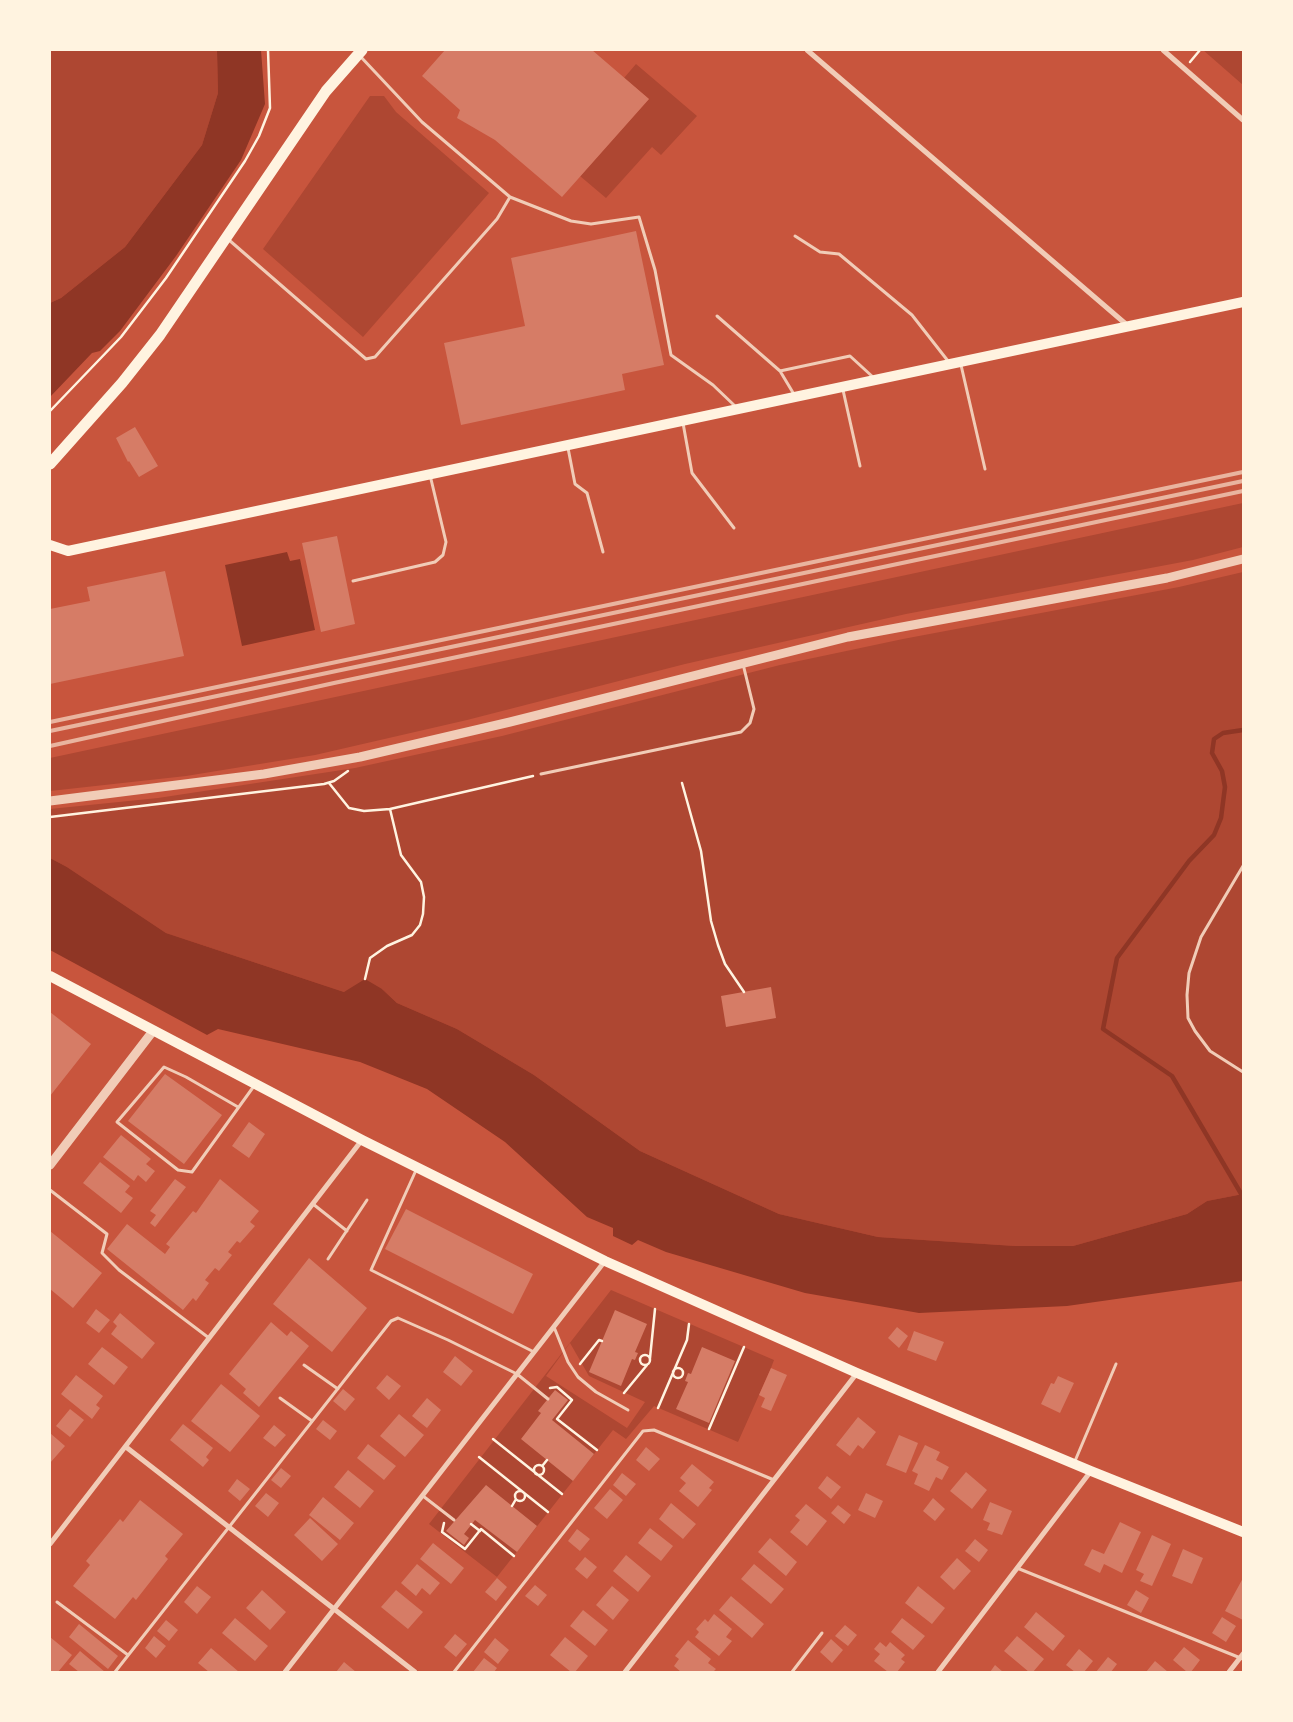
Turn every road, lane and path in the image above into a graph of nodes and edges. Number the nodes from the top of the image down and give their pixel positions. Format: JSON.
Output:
{"nodes":[{"id":1,"x":268,"y":50,"type":"edge"},
{"id":2,"x":807,"y":50,"type":"edge"},
{"id":3,"x":1163,"y":50,"type":"edge"},
{"id":4,"x":1200,"y":50,"type":"edge"},
{"id":5,"x":360,"y":52,"type":"edge"},
{"id":6,"x":1185,"y":69,"type":"junction"},
{"id":7,"x":1243,"y":120,"type":"edge"},
{"id":8,"x":510,"y":196,"type":"junction"},
{"id":9,"x":796,"y":236,"type":"dead end"},
{"id":10,"x":227,"y":238,"type":"junction"},
{"id":11,"x":1243,"y":302,"type":"edge"},
{"id":12,"x":717,"y":316,"type":"dead end"},
{"id":13,"x":1128,"y":326,"type":"junction"},
{"id":14,"x":955,"y":363,"type":"junction"},
{"id":15,"x":780,"y":371,"type":"junction"},
{"id":16,"x":875,"y":380,"type":"junction"},
{"id":17,"x":843,"y":386,"type":"junction"},
{"id":18,"x":796,"y":396,"type":"junction"},
{"id":19,"x":738,"y":409,"type":"junction"},
{"id":20,"x":50,"y":411,"type":"edge"},
{"id":21,"x":683,"y":420,"type":"junction"},
{"id":22,"x":568,"y":445,"type":"junction"},
{"id":23,"x":50,"y":464,"type":"edge"},
{"id":24,"x":860,"y":466,"type":"dead end"},
{"id":25,"x":984,"y":469,"type":"dead end"},
{"id":26,"x":430,"y":474,"type":"junction"},
{"id":27,"x":734,"y":528,"type":"dead end"},
{"id":28,"x":50,"y":545,"type":"edge"},
{"id":29,"x":603,"y":552,"type":"dead end"},
{"id":30,"x":1243,"y":559,"type":"edge"},
{"id":31,"x":353,"y":581,"type":"dead end"},
{"id":32,"x":743,"y":663,"type":"junction"},
{"id":33,"x":542,"y":774,"type":"joint"},
{"id":34,"x":682,"y":783,"type":"dead end"},
{"id":35,"x":50,"y":801,"type":"edge"},
{"id":36,"x":390,"y":808,"type":"junction"},
{"id":37,"x":50,"y":818,"type":"edge"},
{"id":38,"x":1243,"y":866,"type":"edge"},
{"id":39,"x":50,"y":976,"type":"edge"},
{"id":40,"x":365,"y":979,"type":"dead end"},
{"id":41,"x":744,"y":992,"type":"dead end"},
{"id":42,"x":153,"y":1031,"type":"junction"},
{"id":43,"x":1243,"y":1072,"type":"edge"},
{"id":44,"x":255,"y":1085,"type":"junction"},
{"id":45,"x":238,"y":1107,"type":"junction"},
{"id":46,"x":362,"y":1140,"type":"junction"},
{"id":47,"x":50,"y":1165,"type":"edge"},
{"id":48,"x":417,"y":1168,"type":"junction"},
{"id":49,"x":50,"y":1190,"type":"edge"},
{"id":50,"x":367,"y":1200,"type":"dead end"},
{"id":51,"x":313,"y":1204,"type":"junction"},
{"id":52,"x":347,"y":1230,"type":"junction"},
{"id":53,"x":328,"y":1259,"type":"dead end"},
{"id":54,"x":605,"y":1261,"type":"junction"},
{"id":55,"x":655,"y":1309,"type":"dead end"},
{"id":56,"x":689,"y":1324,"type":"dead end"},
{"id":57,"x":554,"y":1327,"type":"junction"},
{"id":58,"x":209,"y":1338,"type":"junction"},
{"id":59,"x":602,"y":1341,"type":"dead end"},
{"id":60,"x":744,"y":1348,"type":"dead end"},
{"id":61,"x":534,"y":1352,"type":"junction"},
{"id":62,"x":650,"y":1358,"type":"junction"},
{"id":63,"x":1116,"y":1364,"type":"dead end"},
{"id":64,"x":304,"y":1365,"type":"dead end"},
{"id":65,"x":647,"y":1365,"type":"junction"},
{"id":66,"x":573,"y":1370,"type":"junction"},
{"id":67,"x":673,"y":1371,"type":"junction"},
{"id":68,"x":857,"y":1373,"type":"junction"},
{"id":69,"x":517,"y":1374,"type":"junction"},
{"id":70,"x":338,"y":1389,"type":"junction"},
{"id":71,"x":624,"y":1392,"type":"dead end"},
{"id":72,"x":540,"y":1393,"type":"junction"},
{"id":73,"x":280,"y":1398,"type":"dead end"},
{"id":74,"x":548,"y":1399,"type":"dead end"},
{"id":75,"x":658,"y":1408,"type":"dead end"},
{"id":76,"x":628,"y":1410,"type":"dead end"},
{"id":77,"x":312,"y":1421,"type":"junction"},
{"id":78,"x":709,"y":1429,"type":"dead end"},
{"id":79,"x":493,"y":1439,"type":"dead end"},
{"id":80,"x":126,"y":1447,"type":"junction"},
{"id":81,"x":597,"y":1450,"type":"dead end"},
{"id":82,"x":479,"y":1457,"type":"dead end"},
{"id":83,"x":547,"y":1460,"type":"dead end"},
{"id":84,"x":1074,"y":1464,"type":"junction"},
{"id":85,"x":543,"y":1466,"type":"junction"},
{"id":86,"x":1091,"y":1471,"type":"junction"},
{"id":87,"x":536,"y":1474,"type":"junction"},
{"id":88,"x":774,"y":1480,"type":"junction"},
{"id":89,"x":523,"y":1492,"type":"junction"},
{"id":90,"x":562,"y":1494,"type":"dead end"},
{"id":91,"x":423,"y":1496,"type":"junction"},
{"id":92,"x":516,"y":1500,"type":"junction"},
{"id":93,"x":512,"y":1506,"type":"dead end"},
{"id":94,"x":548,"y":1512,"type":"dead end"},
{"id":95,"x":446,"y":1514,"type":"junction"},
{"id":96,"x":454,"y":1520,"type":"dead end"},
{"id":97,"x":472,"y":1524,"type":"dead end"},
{"id":98,"x":228,"y":1527,"type":"junction"},
{"id":99,"x":480,"y":1531,"type":"junction"},
{"id":100,"x":491,"y":1532,"type":"dead end"},
{"id":101,"x":1243,"y":1532,"type":"edge"},
{"id":102,"x":488,"y":1535,"type":"junction"},
{"id":103,"x":50,"y":1544,"type":"edge"},
{"id":104,"x":514,"y":1556,"type":"dead end"},
{"id":105,"x":1017,"y":1568,"type":"junction"},
{"id":106,"x":56,"y":1602,"type":"dead end"},
{"id":107,"x":334,"y":1609,"type":"junction"},
{"id":108,"x":822,"y":1633,"type":"dead end"},
{"id":109,"x":128,"y":1655,"type":"junction"},
{"id":110,"x":1242,"y":1657,"type":"edge"},
{"id":111,"x":115,"y":1672,"type":"edge"},
{"id":112,"x":285,"y":1672,"type":"edge"},
{"id":113,"x":414,"y":1672,"type":"edge"},
{"id":114,"x":454,"y":1672,"type":"edge"},
{"id":115,"x":625,"y":1672,"type":"edge"},
{"id":116,"x":792,"y":1672,"type":"edge"},
{"id":117,"x":938,"y":1672,"type":"edge"},
{"id":118,"x":1229,"y":1672,"type":"edge"}],
"edges":[{"from":1,"to":20,"type":"path"},
{"from":2,"to":13,"type":"street"},
{"from":3,"to":6,"type":"street"},
{"from":4,"to":6,"type":"path"},
{"from":5,"to":8,"type":"lane"},
{"from":5,"to":10,"type":"main road"},
{"from":6,"to":7,"type":"street"},
{"from":8,"to":10,"type":"lane"},
{"from":8,"to":19,"type":"lane"},
{"from":9,"to":14,"type":"lane"},
{"from":10,"to":23,"type":"main road"},
{"from":11,"to":13,"type":"main road"},
{"from":12,"to":15,"type":"lane"},
{"from":13,"to":14,"type":"main road"},
{"from":14,"to":16,"type":"main road"},
{"from":14,"to":25,"type":"lane"},
{"from":15,"to":16,"type":"lane"},
{"from":15,"to":18,"type":"lane"},
{"from":16,"to":17,"type":"main road"},
{"from":17,"to":18,"type":"main road"},
{"from":17,"to":24,"type":"lane"},
{"from":18,"to":19,"type":"main road"},
{"from":19,"to":21,"type":"main road"},
{"from":21,"to":22,"type":"main road"},
{"from":21,"to":27,"type":"lane"},
{"from":22,"to":26,"type":"main road"},
{"from":22,"to":29,"type":"lane"},
{"from":26,"to":28,"type":"main road"},
{"from":26,"to":31,"type":"lane"},
{"from":30,"to":32,"type":"street"},
{"from":32,"to":33,"type":"lane"},
{"from":32,"to":35,"type":"street"},
{"from":33,"to":36,"type":"path"},
{"from":34,"to":41,"type":"path"},
{"from":36,"to":37,"type":"path"},
{"from":36,"to":40,"type":"path"},
{"from":38,"to":43,"type":"lane"},
{"from":39,"to":42,"type":"main road"},
{"from":42,"to":44,"type":"main road"},
{"from":42,"to":47,"type":"street"},
{"from":44,"to":45,"type":"lane"},
{"from":44,"to":46,"type":"main road"},
{"from":45,"to":45,"type":"lane"},
{"from":46,"to":48,"type":"main road"},
{"from":46,"to":51,"type":"street"},
{"from":48,"to":54,"type":"main road"},
{"from":48,"to":61,"type":"lane"},
{"from":49,"to":58,"type":"lane"},
{"from":50,"to":52,"type":"lane"},
{"from":51,"to":52,"type":"lane"},
{"from":51,"to":58,"type":"street"},
{"from":52,"to":53,"type":"lane"},
{"from":54,"to":57,"type":"street"},
{"from":54,"to":68,"type":"main road"},
{"from":55,"to":62,"type":"path"},
{"from":56,"to":67,"type":"path"},
{"from":57,"to":61,"type":"street"},
{"from":57,"to":66,"type":"lane"},
{"from":58,"to":80,"type":"street"},
{"from":59,"to":66,"type":"path"},
{"from":60,"to":78,"type":"path"},
{"from":61,"to":69,"type":"street"},
{"from":62,"to":65,"type":"path"},
{"from":62,"to":65,"type":"path"},
{"from":63,"to":84,"type":"lane"},
{"from":64,"to":70,"type":"lane"},
{"from":65,"to":71,"type":"path"},
{"from":66,"to":76,"type":"lane"},
{"from":67,"to":67,"type":"path"},
{"from":67,"to":75,"type":"path"},
{"from":68,"to":84,"type":"main road"},
{"from":68,"to":88,"type":"street"},
{"from":69,"to":70,"type":"lane"},
{"from":69,"to":72,"type":"lane"},
{"from":69,"to":91,"type":"street"},
{"from":70,"to":77,"type":"lane"},
{"from":72,"to":74,"type":"lane"},
{"from":72,"to":81,"type":"path"},
{"from":73,"to":77,"type":"lane"},
{"from":77,"to":98,"type":"lane"},
{"from":79,"to":87,"type":"path"},
{"from":80,"to":98,"type":"street"},
{"from":80,"to":103,"type":"street"},
{"from":82,"to":89,"type":"path"},
{"from":83,"to":85,"type":"path"},
{"from":84,"to":86,"type":"main road"},
{"from":85,"to":87,"type":"path"},
{"from":85,"to":87,"type":"path"},
{"from":86,"to":101,"type":"main road"},
{"from":86,"to":105,"type":"street"},
{"from":87,"to":90,"type":"path"},
{"from":88,"to":114,"type":"lane"},
{"from":88,"to":115,"type":"street"},
{"from":89,"to":92,"type":"path"},
{"from":89,"to":92,"type":"path"},
{"from":89,"to":94,"type":"path"},
{"from":91,"to":95,"type":"lane"},
{"from":91,"to":107,"type":"street"},
{"from":92,"to":93,"type":"path"},
{"from":95,"to":96,"type":"lane"},
{"from":95,"to":99,"type":"path"},
{"from":97,"to":99,"type":"path"},
{"from":98,"to":107,"type":"street"},
{"from":98,"to":109,"type":"lane"},
{"from":99,"to":102,"type":"path"},
{"from":100,"to":102,"type":"path"},
{"from":102,"to":104,"type":"path"},
{"from":105,"to":110,"type":"lane"},
{"from":105,"to":117,"type":"street"},
{"from":106,"to":109,"type":"lane"},
{"from":107,"to":112,"type":"street"},
{"from":107,"to":113,"type":"street"},
{"from":108,"to":116,"type":"lane"},
{"from":109,"to":111,"type":"lane"},
{"from":110,"to":118,"type":"street"}]}
